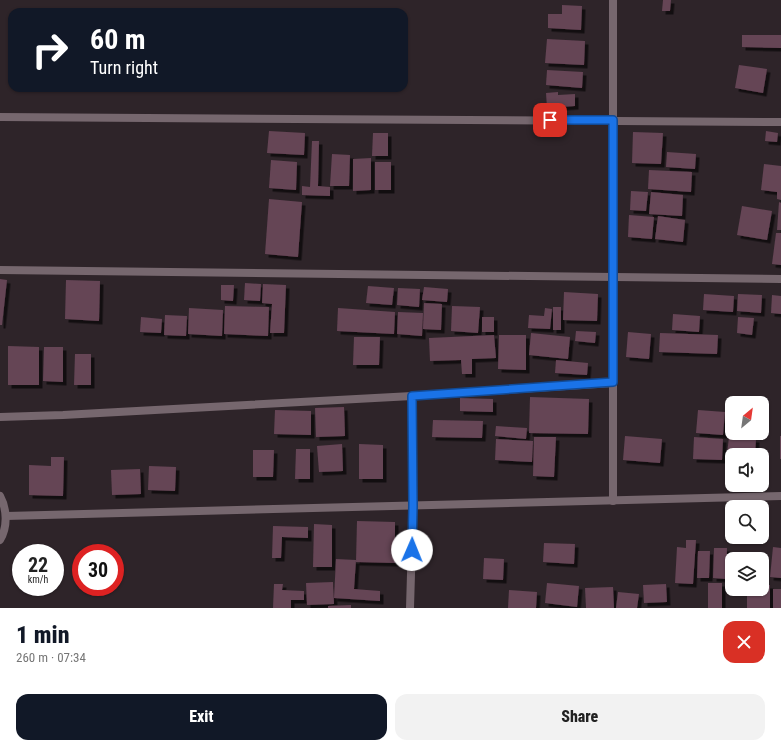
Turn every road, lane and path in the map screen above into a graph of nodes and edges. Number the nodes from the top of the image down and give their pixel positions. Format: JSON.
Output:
{"nodes":[{"id":1,"x":613,"y":0,"type":"edge"},
{"id":2,"x":0,"y":117,"type":"edge"},
{"id":3,"x":613,"y":120,"type":"junction"},
{"id":4,"x":781,"y":122,"type":"edge"},
{"id":5,"x":0,"y":270,"type":"edge"},
{"id":6,"x":613,"y":277,"type":"junction"},
{"id":7,"x":781,"y":279,"type":"edge"},
{"id":8,"x":613,"y":382,"type":"junction"},
{"id":9,"x":412,"y":396,"type":"junction"},
{"id":10,"x":0,"y":417,"type":"edge"},
{"id":11,"x":0,"y":496,"type":"edge"},
{"id":12,"x":781,"y":496,"type":"edge"},
{"id":13,"x":613,"y":500,"type":"junction"},
{"id":14,"x":413,"y":506,"type":"junction"},
{"id":15,"x":6,"y":516,"type":"junction"},
{"id":16,"x":0,"y":540,"type":"edge"},
{"id":17,"x":410,"y":608,"type":"edge"}],
"edges":[{"from":1,"to":3,"type":"street"},
{"from":2,"to":3,"type":"street"},
{"from":3,"to":4,"type":"street"},
{"from":3,"to":6,"type":"street"},
{"from":5,"to":6,"type":"street"},
{"from":6,"to":7,"type":"street"},
{"from":6,"to":8,"type":"street"},
{"from":8,"to":9,"type":"street"},
{"from":8,"to":13,"type":"street"},
{"from":9,"to":10,"type":"street"},
{"from":9,"to":14,"type":"street"},
{"from":11,"to":15,"type":"street"},
{"from":12,"to":13,"type":"street"},
{"from":13,"to":14,"type":"street"},
{"from":14,"to":15,"type":"street"},
{"from":14,"to":17,"type":"street"},
{"from":15,"to":16,"type":"street"}]}
